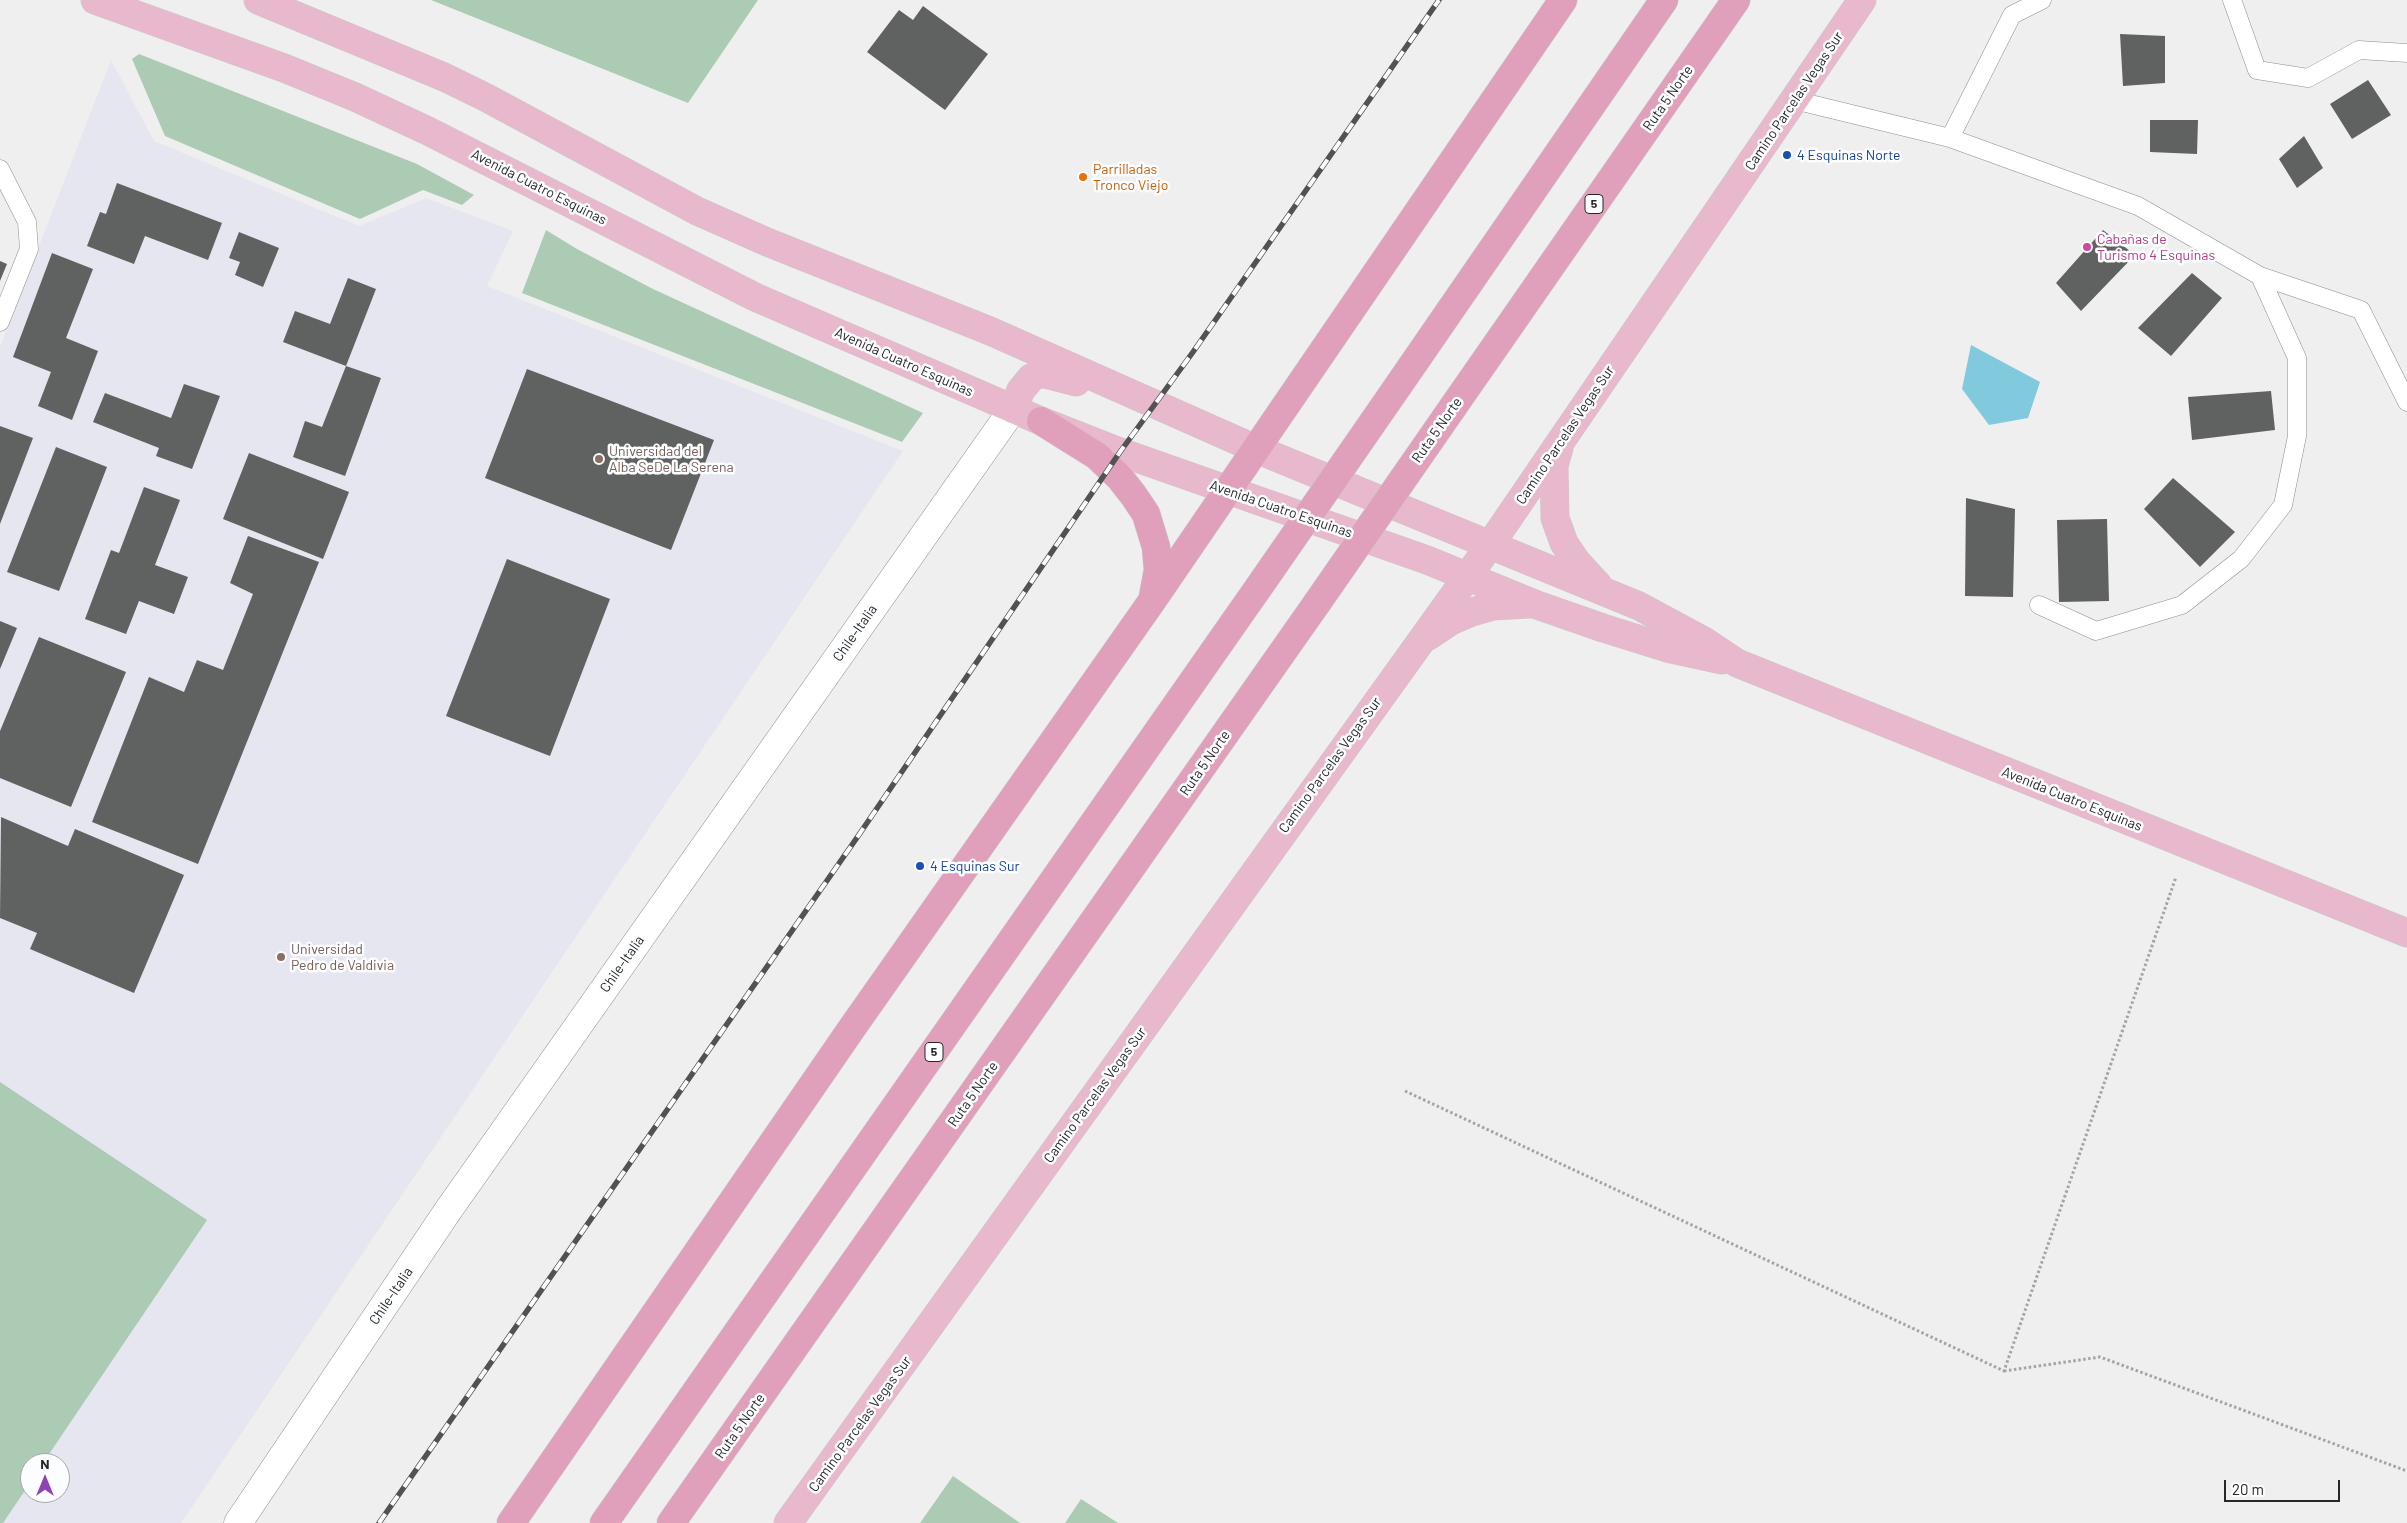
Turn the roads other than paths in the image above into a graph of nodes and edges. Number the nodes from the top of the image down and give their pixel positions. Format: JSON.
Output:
{"nodes":[{"id":1,"x":95,"y":0,"type":"edge"},
{"id":2,"x":258,"y":0,"type":"edge"},
{"id":3,"x":1563,"y":0,"type":"edge"},
{"id":4,"x":1664,"y":0,"type":"edge"},
{"id":5,"x":1736,"y":0,"type":"edge"},
{"id":6,"x":1862,"y":0,"type":"edge"},
{"id":7,"x":2042,"y":0,"type":"edge"},
{"id":8,"x":2232,"y":0,"type":"edge"},
{"id":9,"x":2407,"y":53,"type":"edge"},
{"id":10,"x":1794,"y":100,"type":"junction"},
{"id":11,"x":1950,"y":138,"type":"junction"},
{"id":12,"x":0,"y":169,"type":"edge"},
{"id":13,"x":2260,"y":276,"type":"junction"},
{"id":14,"x":0,"y":322,"type":"edge"},
{"id":15,"x":1146,"y":401,"type":"junction"},
{"id":16,"x":2407,"y":402,"type":"edge"},
{"id":17,"x":1013,"y":409,"type":"junction"},
{"id":18,"x":1041,"y":421,"type":"junction"},
{"id":19,"x":1561,"y":442,"type":"junction"},
{"id":20,"x":1256,"y":449,"type":"junction"},
{"id":21,"x":1228,"y":490,"type":"junction"},
{"id":22,"x":1490,"y":545,"type":"junction"},
{"id":23,"x":1466,"y":576,"type":"junction"},
{"id":24,"x":1607,"y":592,"type":"junction"},
{"id":25,"x":1152,"y":601,"type":"junction"},
{"id":26,"x":1538,"y":604,"type":"junction"},
{"id":27,"x":2039,"y":605,"type":"dead end"},
{"id":28,"x":1415,"y":647,"type":"junction"},
{"id":29,"x":1737,"y":662,"type":"junction"},
{"id":30,"x":2407,"y":933,"type":"edge"},
{"id":31,"x":238,"y":1523,"type":"edge"},
{"id":32,"x":511,"y":1523,"type":"edge"},
{"id":33,"x":604,"y":1523,"type":"edge"},
{"id":34,"x":671,"y":1523,"type":"edge"},
{"id":35,"x":788,"y":1523,"type":"edge"}],
"edges":[{"from":1,"to":17,"type":"main road","name":"Avenida Cuatro Esquinas"},
{"from":2,"to":15,"type":"main road","name":"Avenida Cuatro Esquinas"},
{"from":3,"to":20,"type":"highway"},
{"from":4,"to":33,"type":"highway","number":"5","bridge":true},
{"from":5,"to":34,"type":"highway","name":"Ruta 5 Norte","number":"5","bridge":true},
{"from":6,"to":10,"type":"main road","name":"Camino Parcelas Vegas Sur"},
{"from":7,"to":11,"type":"lane"},
{"from":8,"to":9,"type":"lane"},
{"from":10,"to":11,"type":"lane"},
{"from":10,"to":19,"type":"main road","name":"Camino Parcelas Vegas Sur"},
{"from":11,"to":13,"type":"lane"},
{"from":12,"to":14,"type":"lane"},
{"from":13,"to":16,"type":"lane"},
{"from":13,"to":27,"type":"lane"},
{"from":15,"to":17,"type":"main road"},
{"from":15,"to":20,"type":"main road","name":"Avenida Cuatro Esquinas"},
{"from":17,"to":18,"type":"main road","name":"Avenida Cuatro Esquinas"},
{"from":17,"to":31,"type":"street","name":"Chile-Italia"},
{"from":18,"to":21,"type":"main road","name":"Avenida Cuatro Esquinas"},
{"from":18,"to":25,"type":"highway"},
{"from":19,"to":22,"type":"main road","name":"Camino Parcelas Vegas Sur"},
{"from":19,"to":24,"type":"main road"},
{"from":20,"to":21,"type":"highway"},
{"from":20,"to":22,"type":"main road","name":"Avenida Cuatro Esquinas"},
{"from":21,"to":23,"type":"main road","name":"Avenida Cuatro Esquinas"},
{"from":21,"to":25,"type":"highway"},
{"from":22,"to":23,"type":"main road","name":"Camino Parcelas Vegas Sur"},
{"from":22,"to":24,"type":"main road","name":"Avenida Cuatro Esquinas"},
{"from":23,"to":26,"type":"main road","name":"Avenida Cuatro Esquinas"},
{"from":23,"to":28,"type":"main road","name":"Camino Parcelas Vegas Sur"},
{"from":24,"to":29,"type":"main road","name":"Avenida Cuatro Esquinas"},
{"from":25,"to":32,"type":"highway"},
{"from":26,"to":28,"type":"main road"},
{"from":26,"to":29,"type":"main road","name":"Avenida Cuatro Esquinas"},
{"from":28,"to":35,"type":"main road","name":"Camino Parcelas Vegas Sur"},
{"from":29,"to":30,"type":"main road","name":"Avenida Cuatro Esquinas"}]}
